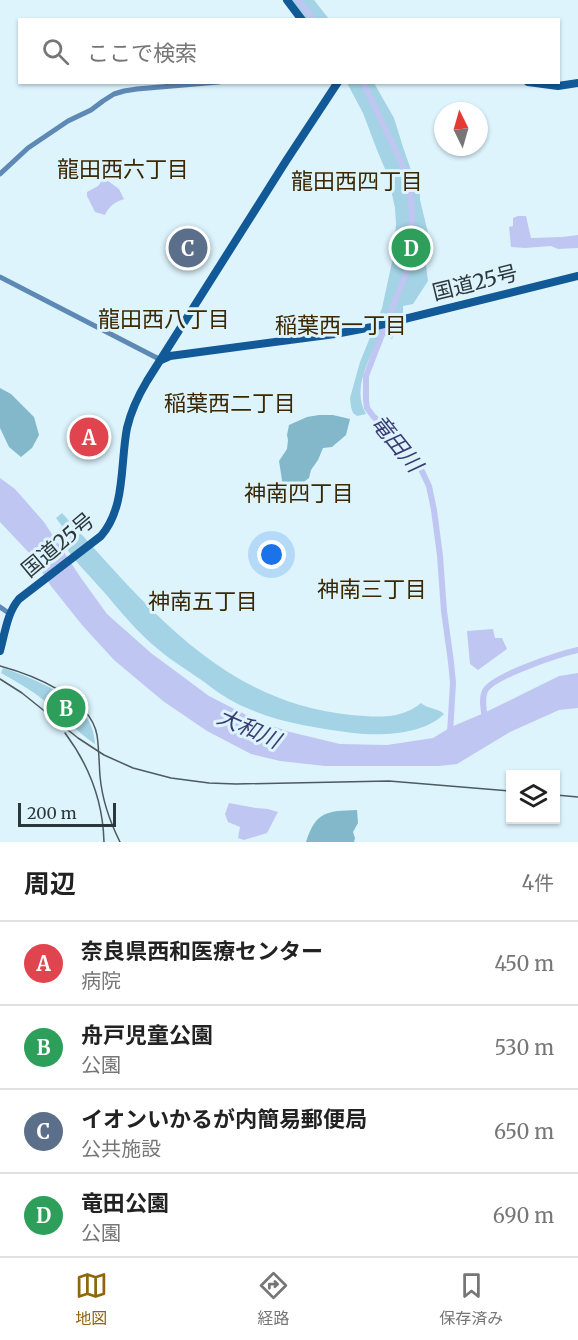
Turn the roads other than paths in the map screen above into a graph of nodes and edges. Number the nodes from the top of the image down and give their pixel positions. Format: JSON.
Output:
{"nodes":[{"id":1,"x":287,"y":0,"type":"edge"},
{"id":2,"x":300,"y":18,"type":"edge"},
{"id":3,"x":578,"y":83,"type":"edge"},
{"id":4,"x":196,"y":84,"type":"edge"},
{"id":5,"x":337,"y":84,"type":"edge"},
{"id":6,"x":543,"y":84,"type":"edge"},
{"id":7,"x":0,"y":174,"type":"edge"},
{"id":8,"x":578,"y":276,"type":"edge"},
{"id":9,"x":0,"y":277,"type":"edge"},
{"id":10,"x":225,"y":342,"type":"dead end"},
{"id":11,"x":201,"y":353,"type":"junction"},
{"id":12,"x":181,"y":355,"type":"junction"},
{"id":13,"x":161,"y":360,"type":"junction"},
{"id":14,"x":0,"y":607,"type":"edge"},
{"id":15,"x":10,"y":614,"type":"junction"},
{"id":16,"x":0,"y":651,"type":"edge"}],
"edges":[{"from":1,"to":2,"type":"highway"},
{"from":3,"to":6,"type":"highway"},
{"from":4,"to":7,"type":"main road"},
{"from":5,"to":13,"type":"highway","name":"国道25号"},
{"from":8,"to":11,"type":"highway","name":"国道25号"},
{"from":9,"to":13,"type":"main road"},
{"from":10,"to":12,"type":"highway"},
{"from":11,"to":12,"type":"highway","name":"国道25号"},
{"from":11,"to":13,"type":"highway","name":"国道25号"},
{"from":12,"to":13,"type":"highway","name":"国道25号"},
{"from":13,"to":15,"type":"highway","name":"国道25号"},
{"from":14,"to":15,"type":"main road"},
{"from":15,"to":16,"type":"highway","name":"国道25号"}]}
